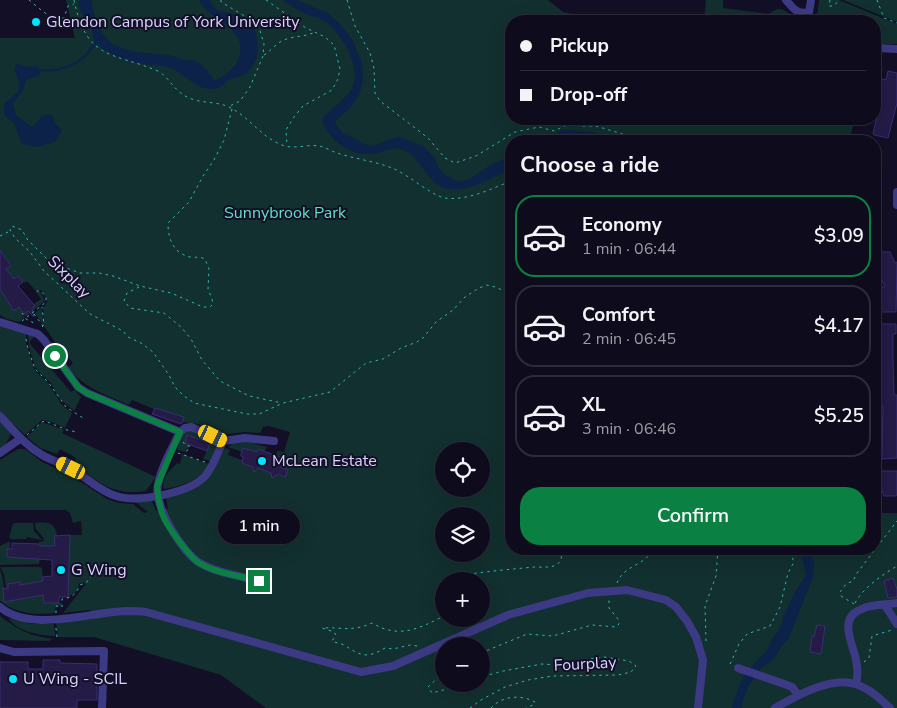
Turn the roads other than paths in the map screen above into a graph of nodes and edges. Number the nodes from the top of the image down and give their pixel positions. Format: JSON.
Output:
{"nodes":[{"id":1,"x":786,"y":0,"type":"edge"},
{"id":2,"x":811,"y":0,"type":"edge"},
{"id":3,"x":881,"y":48,"type":"edge"},
{"id":4,"x":897,"y":49,"type":"edge"},
{"id":5,"x":897,"y":192,"type":"edge"},
{"id":6,"x":897,"y":205,"type":"edge"},
{"id":7,"x":0,"y":322,"type":"edge"},
{"id":8,"x":0,"y":416,"type":"edge"},
{"id":9,"x":180,"y":432,"type":"junction"},
{"id":10,"x":20,"y":439,"type":"junction"},
{"id":11,"x":223,"y":441,"type":"junction"},
{"id":12,"x":274,"y":441,"type":"dead end"},
{"id":13,"x":0,"y":453,"type":"edge"},
{"id":14,"x":158,"y":496,"type":"junction"},
{"id":15,"x":259,"y":581,"type":"dead end"},
{"id":16,"x":897,"y":603,"type":"edge"},
{"id":17,"x":885,"y":605,"type":"junction"},
{"id":18,"x":0,"y":608,"type":"edge"},
{"id":19,"x":896,"y":627,"type":"edge"},
{"id":20,"x":0,"y":648,"type":"edge"},
{"id":21,"x":738,"y":668,"type":"dead end"},
{"id":22,"x":856,"y":684,"type":"junction"},
{"id":23,"x":798,"y":695,"type":"junction"},
{"id":24,"x":102,"y":708,"type":"edge"},
{"id":25,"x":697,"y":708,"type":"edge"},
{"id":26,"x":775,"y":708,"type":"edge"},
{"id":27,"x":890,"y":708,"type":"edge"}],
"edges":[{"from":1,"to":2,"type":"street"},
{"from":3,"to":4,"type":"street"},
{"from":5,"to":6,"type":"street"},
{"from":7,"to":9,"type":"street"},
{"from":8,"to":10,"type":"street"},
{"from":9,"to":11,"type":"street"},
{"from":9,"to":14,"type":"street"},
{"from":10,"to":13,"type":"street"},
{"from":10,"to":14,"type":"street"},
{"from":11,"to":12,"type":"street"},
{"from":11,"to":14,"type":"street"},
{"from":14,"to":15,"type":"street"},
{"from":16,"to":17,"type":"street"},
{"from":17,"to":19,"type":"street"},
{"from":17,"to":22,"type":"street"},
{"from":18,"to":25,"type":"street"},
{"from":20,"to":24,"type":"street"},
{"from":21,"to":23,"type":"street"},
{"from":22,"to":23,"type":"street"},
{"from":22,"to":27,"type":"street"},
{"from":23,"to":26,"type":"street"}]}
